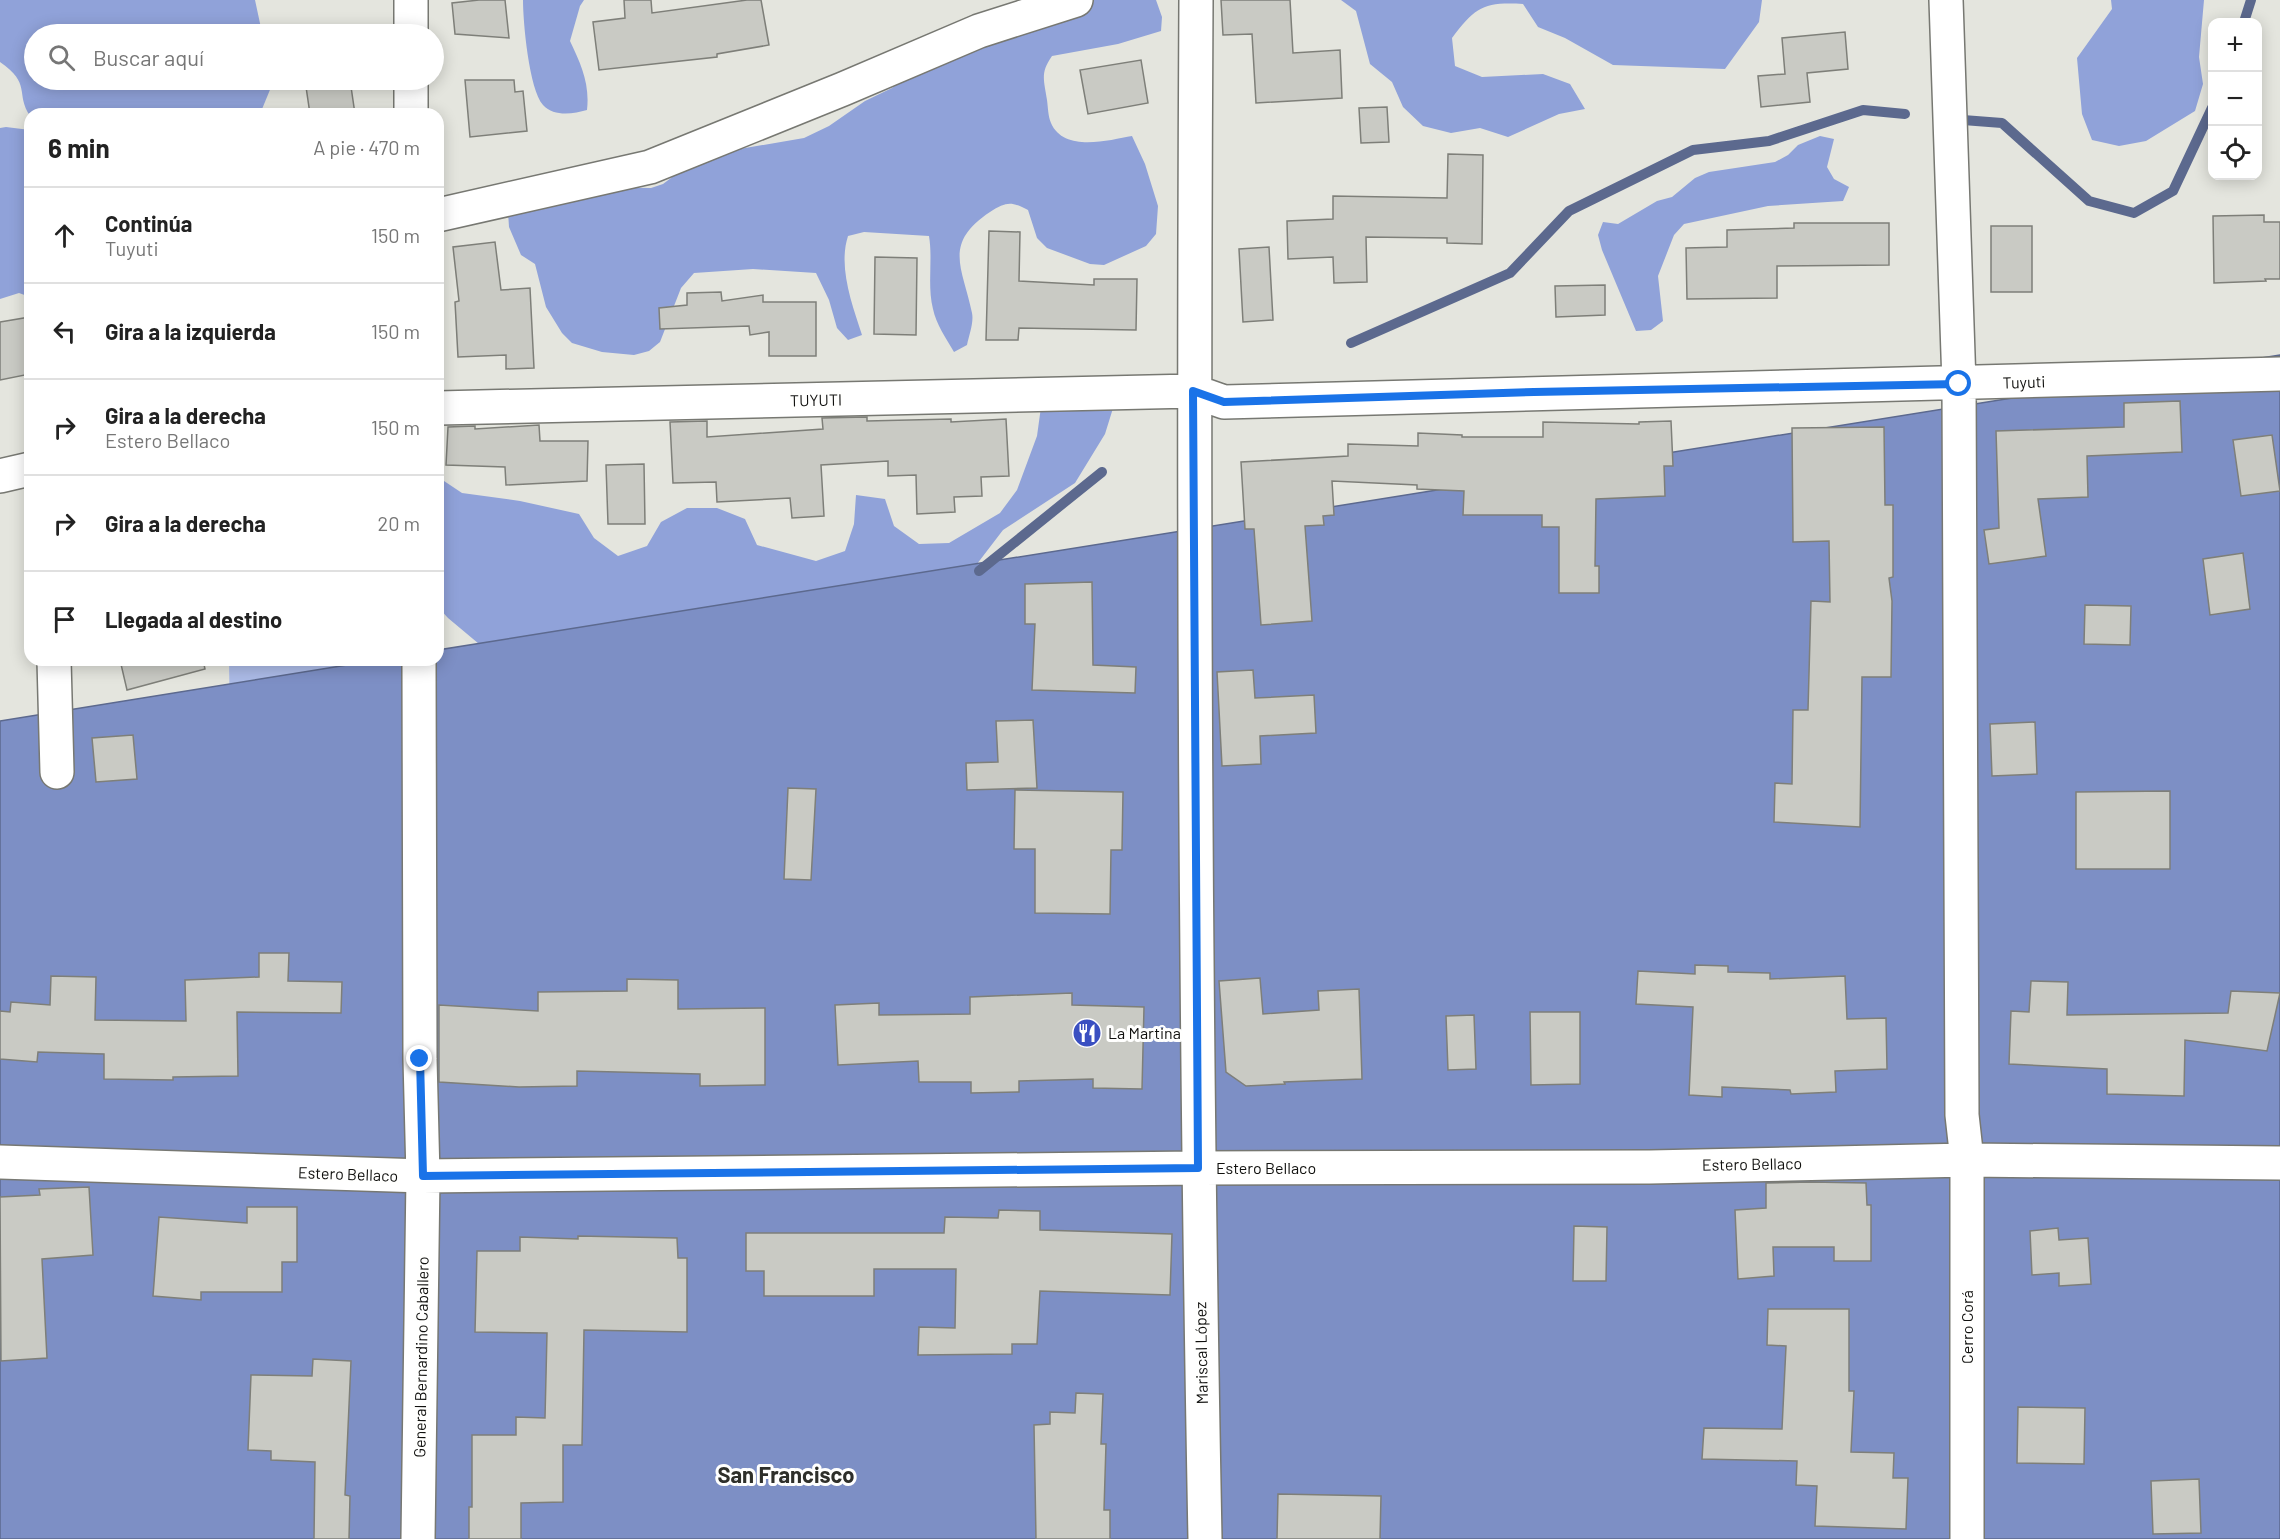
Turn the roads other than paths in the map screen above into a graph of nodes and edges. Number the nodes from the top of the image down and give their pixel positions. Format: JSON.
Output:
{"nodes":[{"id":1,"x":411,"y":0,"type":"edge"},
{"id":2,"x":1076,"y":0,"type":"edge"},
{"id":3,"x":1196,"y":0,"type":"edge"},
{"id":4,"x":1946,"y":0,"type":"edge"},
{"id":5,"x":411,"y":24,"type":"edge"},
{"id":6,"x":411,"y":90,"type":"edge"},
{"id":7,"x":411,"y":108,"type":"edge"},
{"id":8,"x":444,"y":214,"type":"edge"},
{"id":9,"x":2280,"y":374,"type":"edge"},
{"id":10,"x":1959,"y":384,"type":"junction"},
{"id":11,"x":1193,"y":391,"type":"junction"},
{"id":12,"x":444,"y":408,"type":"edge"},
{"id":13,"x":24,"y":470,"type":"edge"},
{"id":14,"x":0,"y":476,"type":"edge"},
{"id":15,"x":54,"y":666,"type":"edge"},
{"id":16,"x":418,"y":666,"type":"edge"},
{"id":17,"x":57,"y":772,"type":"dead end"},
{"id":18,"x":1967,"y":1160,"type":"junction"},
{"id":19,"x":0,"y":1162,"type":"edge"},
{"id":20,"x":2280,"y":1163,"type":"edge"},
{"id":21,"x":1198,"y":1168,"type":"junction"},
{"id":22,"x":423,"y":1176,"type":"junction"},
{"id":23,"x":418,"y":1539,"type":"edge"},
{"id":24,"x":1205,"y":1539,"type":"edge"},
{"id":25,"x":1967,"y":1539,"type":"edge"}],
"edges":[{"from":1,"to":5,"type":"street"},
{"from":2,"to":8,"type":"street"},
{"from":3,"to":11,"type":"street","name":"Mariscal López"},
{"from":4,"to":10,"type":"street","name":"Cerro Corá"},
{"from":6,"to":7,"type":"street"},
{"from":9,"to":10,"type":"street","name":"Tuyuti"},
{"from":10,"to":11,"type":"street","name":"Tuyuti"},
{"from":10,"to":18,"type":"street","name":"Cerro Corá"},
{"from":11,"to":12,"type":"street","name":"TUYUTI"},
{"from":11,"to":21,"type":"street","name":"Mariscal López"},
{"from":13,"to":14,"type":"street"},
{"from":15,"to":17,"type":"street"},
{"from":16,"to":22,"type":"street","name":"General Bernardino Caballero"},
{"from":18,"to":20,"type":"street","name":"Estero Bellaco"},
{"from":18,"to":21,"type":"street","name":"Estero Bellaco"},
{"from":18,"to":25,"type":"street","name":"Cerro Corá"},
{"from":19,"to":22,"type":"street","name":"Estero Bellaco"},
{"from":21,"to":22,"type":"street","name":"Estero Bellaco"},
{"from":21,"to":24,"type":"street","name":"Mariscal López"},
{"from":22,"to":23,"type":"street","name":"General Bernardino Caballero"}]}
